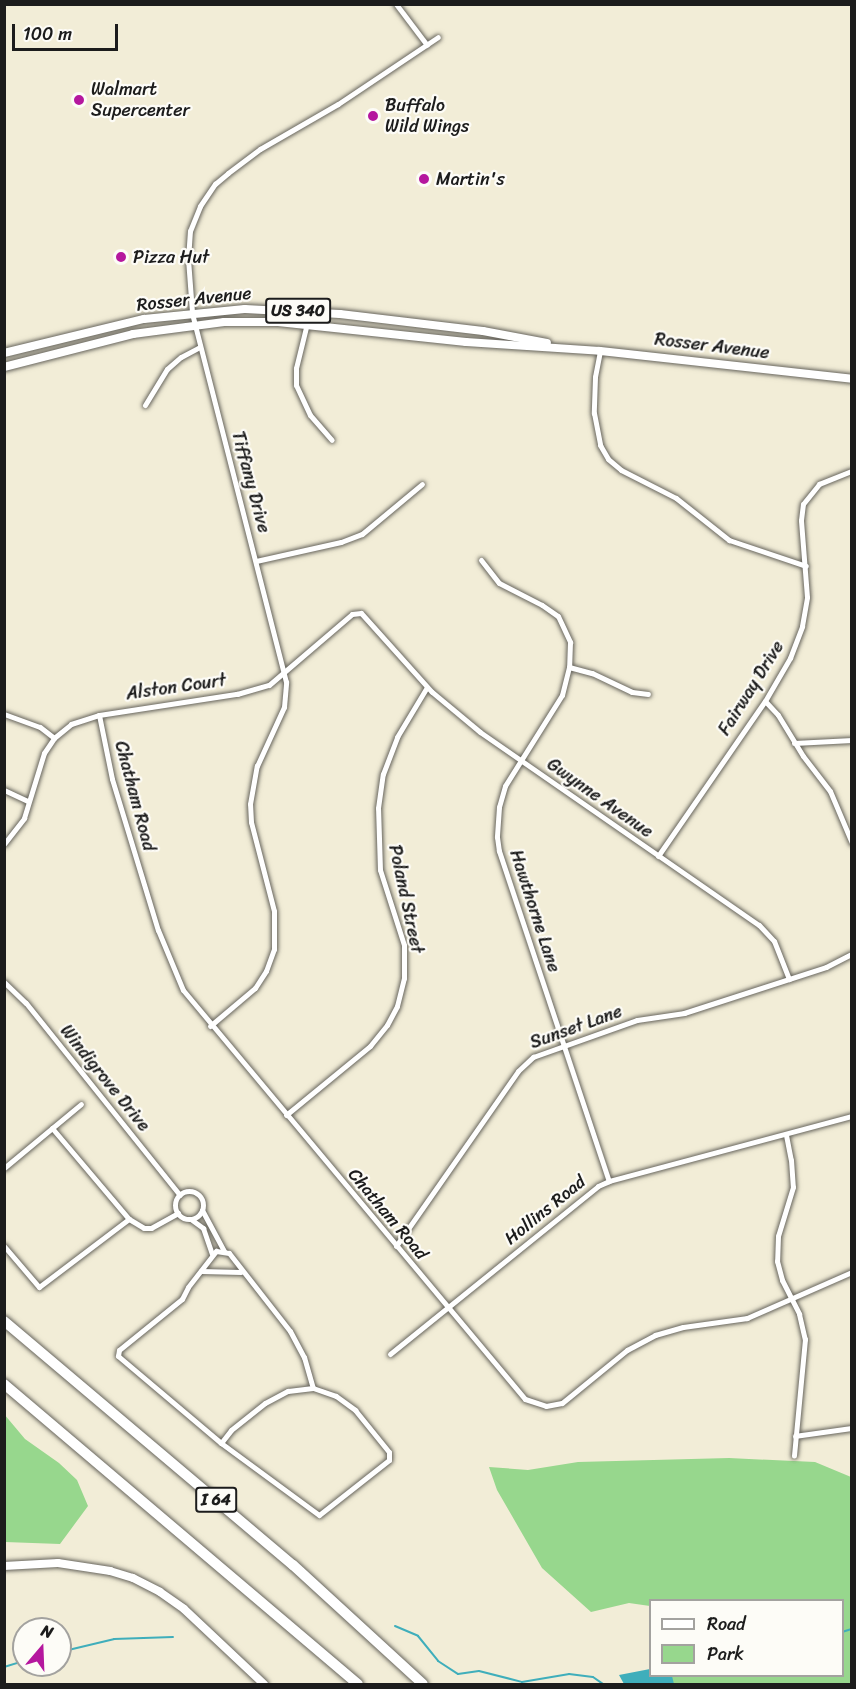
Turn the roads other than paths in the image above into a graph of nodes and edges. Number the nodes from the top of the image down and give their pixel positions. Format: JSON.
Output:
{"nodes":[{"id":1,"x":396,"y":4,"type":"edge"},
{"id":2,"x":438,"y":38,"type":"dead end"},
{"id":3,"x":427,"y":45,"type":"junction"},
{"id":4,"x":310,"y":311,"type":"junction"},
{"id":5,"x":192,"y":312,"type":"junction"},
{"id":6,"x":309,"y":324,"type":"junction"},
{"id":7,"x":195,"y":325,"type":"junction"},
{"id":8,"x":200,"y":347,"type":"junction"},
{"id":9,"x":568,"y":348,"type":"junction"},
{"id":10,"x":600,"y":351,"type":"junction"},
{"id":11,"x":4,"y":353,"type":"edge"},
{"id":12,"x":4,"y":367,"type":"edge"},
{"id":13,"x":852,"y":379,"type":"edge"},
{"id":14,"x":145,"y":405,"type":"dead end"},
{"id":15,"x":332,"y":440,"type":"dead end"},
{"id":16,"x":852,"y":471,"type":"edge"},
{"id":17,"x":422,"y":484,"type":"dead end"},
{"id":18,"x":481,"y":560,"type":"dead end"},
{"id":19,"x":256,"y":561,"type":"junction"},
{"id":20,"x":806,"y":566,"type":"junction"},
{"id":21,"x":388,"y":641,"type":"joint"},
{"id":22,"x":569,"y":667,"type":"junction"},
{"id":23,"x":285,"y":670,"type":"junction"},
{"id":24,"x":427,"y":687,"type":"junction"},
{"id":25,"x":648,"y":694,"type":"dead end"},
{"id":26,"x":765,"y":701,"type":"junction"},
{"id":27,"x":4,"y":714,"type":"edge"},
{"id":28,"x":99,"y":715,"type":"junction"},
{"id":29,"x":54,"y":738,"type":"junction"},
{"id":30,"x":852,"y":740,"type":"edge"},
{"id":31,"x":794,"y":743,"type":"junction"},
{"id":32,"x":519,"y":761,"type":"junction"},
{"id":33,"x":4,"y":790,"type":"edge"},
{"id":34,"x":28,"y":801,"type":"junction"},
{"id":35,"x":852,"y":843,"type":"edge"},
{"id":36,"x":4,"y":844,"type":"edge"},
{"id":37,"x":658,"y":856,"type":"junction"},
{"id":38,"x":852,"y":954,"type":"edge"},
{"id":39,"x":789,"y":979,"type":"junction"},
{"id":40,"x":4,"y":982,"type":"edge"},
{"id":41,"x":210,"y":1026,"type":"junction"},
{"id":42,"x":564,"y":1044,"type":"junction"},
{"id":43,"x":81,"y":1104,"type":"dead end"},
{"id":44,"x":286,"y":1115,"type":"junction"},
{"id":45,"x":852,"y":1116,"type":"edge"},
{"id":46,"x":52,"y":1128,"type":"junction"},
{"id":47,"x":786,"y":1135,"type":"junction"},
{"id":48,"x":4,"y":1168,"type":"edge"},
{"id":49,"x":609,"y":1181,"type":"junction"},
{"id":50,"x":180,"y":1195,"type":"junction"},
{"id":51,"x":202,"y":1210,"type":"junction"},
{"id":52,"x":178,"y":1214,"type":"junction"},
{"id":53,"x":129,"y":1219,"type":"junction"},
{"id":54,"x":190,"y":1219,"type":"junction"},
{"id":55,"x":4,"y":1246,"type":"edge"},
{"id":56,"x":396,"y":1246,"type":"junction"},
{"id":57,"x":224,"y":1251,"type":"junction"},
{"id":58,"x":211,"y":1256,"type":"junction"},
{"id":59,"x":232,"y":1259,"type":"junction"},
{"id":60,"x":201,"y":1271,"type":"junction"},
{"id":61,"x":213,"y":1271,"type":"junction"},
{"id":62,"x":228,"y":1271,"type":"junction"},
{"id":63,"x":241,"y":1272,"type":"junction"},
{"id":64,"x":852,"y":1272,"type":"edge"},
{"id":65,"x":791,"y":1300,"type":"junction"},
{"id":66,"x":446,"y":1308,"type":"junction"},
{"id":67,"x":4,"y":1321,"type":"edge"},
{"id":68,"x":390,"y":1354,"type":"dead end"},
{"id":69,"x":4,"y":1384,"type":"edge"},
{"id":70,"x":313,"y":1388,"type":"junction"},
{"id":71,"x":852,"y":1428,"type":"edge"},
{"id":72,"x":795,"y":1436,"type":"junction"},
{"id":73,"x":221,"y":1443,"type":"junction"},
{"id":74,"x":795,"y":1455,"type":"dead end"},
{"id":75,"x":4,"y":1566,"type":"edge"},
{"id":76,"x":264,"y":1684,"type":"edge"},
{"id":77,"x":358,"y":1684,"type":"edge"},
{"id":78,"x":423,"y":1684,"type":"edge"}],
"edges":[{"from":1,"to":3,"type":"street"},
{"from":2,"to":3,"type":"street","name":"Tiffany Drive"},
{"from":3,"to":5,"type":"street","name":"Tiffany Drive"},
{"from":4,"to":5,"type":"main road","name":"Rosser Avenue","number":"US 340"},
{"from":4,"to":6,"type":"street"},
{"from":4,"to":9,"type":"main road","name":"Rosser Avenue","number":"US 340"},
{"from":5,"to":7,"type":"street","name":"Tiffany Drive"},
{"from":5,"to":11,"type":"main road","name":"Rosser Avenue","number":"US 340"},
{"from":6,"to":7,"type":"main road","name":"Rosser Avenue","number":"US 340"},
{"from":6,"to":9,"type":"main road","name":"Rosser Avenue","number":"US 340"},
{"from":6,"to":15,"type":"street"},
{"from":7,"to":8,"type":"street","name":"Tiffany Drive"},
{"from":7,"to":12,"type":"main road","name":"Rosser Avenue","number":"US 340"},
{"from":8,"to":14,"type":"street"},
{"from":8,"to":19,"type":"street","name":"Tiffany Drive"},
{"from":9,"to":10,"type":"main road","name":"Rosser Avenue","number":"US 340"},
{"from":10,"to":13,"type":"main road","name":"Rosser Avenue","number":"US 340"},
{"from":10,"to":20,"type":"street"},
{"from":16,"to":20,"type":"street","name":"Fairway Drive"},
{"from":17,"to":19,"type":"street"},
{"from":18,"to":22,"type":"street","name":"Hawthorne Lane"},
{"from":19,"to":23,"type":"street","name":"Tiffany Drive"},
{"from":20,"to":26,"type":"street","name":"Fairway Drive"},
{"from":21,"to":23,"type":"street","name":"Alston Court"},
{"from":21,"to":24,"type":"street","name":"Gwynne Avenue"},
{"from":22,"to":25,"type":"street"},
{"from":22,"to":32,"type":"street","name":"Hawthorne Lane"},
{"from":23,"to":28,"type":"street","name":"Alston Court"},
{"from":23,"to":41,"type":"street","name":"Tiffany Drive"},
{"from":24,"to":32,"type":"street","name":"Gwynne Avenue"},
{"from":24,"to":44,"type":"street","name":"Poland Street"},
{"from":26,"to":31,"type":"street"},
{"from":26,"to":37,"type":"street","name":"Fairway Drive"},
{"from":27,"to":29,"type":"street"},
{"from":28,"to":29,"type":"street","name":"Alston Court"},
{"from":28,"to":41,"type":"street","name":"Chatham Road"},
{"from":29,"to":34,"type":"street","name":"Alston Court"},
{"from":30,"to":31,"type":"street"},
{"from":31,"to":35,"type":"street"},
{"from":32,"to":37,"type":"street","name":"Gwynne Avenue"},
{"from":32,"to":42,"type":"street","name":"Hawthorne Lane"},
{"from":33,"to":34,"type":"street"},
{"from":34,"to":36,"type":"street","name":"Alston Court"},
{"from":37,"to":39,"type":"street","name":"Gwynne Avenue"},
{"from":38,"to":39,"type":"street","name":"Sunset Lane"},
{"from":39,"to":42,"type":"street","name":"Sunset Lane"},
{"from":40,"to":50,"type":"street","name":"Windigrove Drive"},
{"from":41,"to":44,"type":"street","name":"Chatham Road"},
{"from":42,"to":49,"type":"street","name":"Hawthorne Lane"},
{"from":42,"to":56,"type":"street","name":"Sunset Lane"},
{"from":43,"to":46,"type":"street"},
{"from":44,"to":56,"type":"street","name":"Chatham Road"},
{"from":45,"to":47,"type":"street","name":"Hollins Road"},
{"from":46,"to":48,"type":"street"},
{"from":46,"to":53,"type":"street"},
{"from":47,"to":49,"type":"street","name":"Hollins Road"},
{"from":47,"to":65,"type":"street"},
{"from":49,"to":66,"type":"street","name":"Hollins Road"},
{"from":50,"to":51,"type":"street"},
{"from":50,"to":52,"type":"street"},
{"from":51,"to":54,"type":"street"},
{"from":51,"to":57,"type":"street"},
{"from":52,"to":53,"type":"street"},
{"from":52,"to":54,"type":"street"},
{"from":53,"to":55,"type":"street"},
{"from":54,"to":58,"type":"street"},
{"from":56,"to":66,"type":"street","name":"Chatham Road"},
{"from":57,"to":58,"type":"street"},
{"from":57,"to":59,"type":"street"},
{"from":58,"to":60,"type":"street"},
{"from":58,"to":61,"type":"street"},
{"from":59,"to":62,"type":"street"},
{"from":59,"to":63,"type":"street"},
{"from":60,"to":61,"type":"street"},
{"from":60,"to":73,"type":"street"},
{"from":61,"to":62,"type":"street"},
{"from":62,"to":63,"type":"street"},
{"from":63,"to":70,"type":"street"},
{"from":64,"to":65,"type":"street","name":"Chatham Road"},
{"from":65,"to":66,"type":"street","name":"Chatham Road"},
{"from":65,"to":72,"type":"street"},
{"from":66,"to":68,"type":"street","name":"Hollins Road"},
{"from":67,"to":78,"type":"highway","number":"I 64"},
{"from":69,"to":77,"type":"highway","number":"I 64"},
{"from":70,"to":73,"type":"street"},
{"from":70,"to":73,"type":"street"},
{"from":71,"to":72,"type":"street"},
{"from":72,"to":74,"type":"street"},
{"from":75,"to":76,"type":"street"}]}
